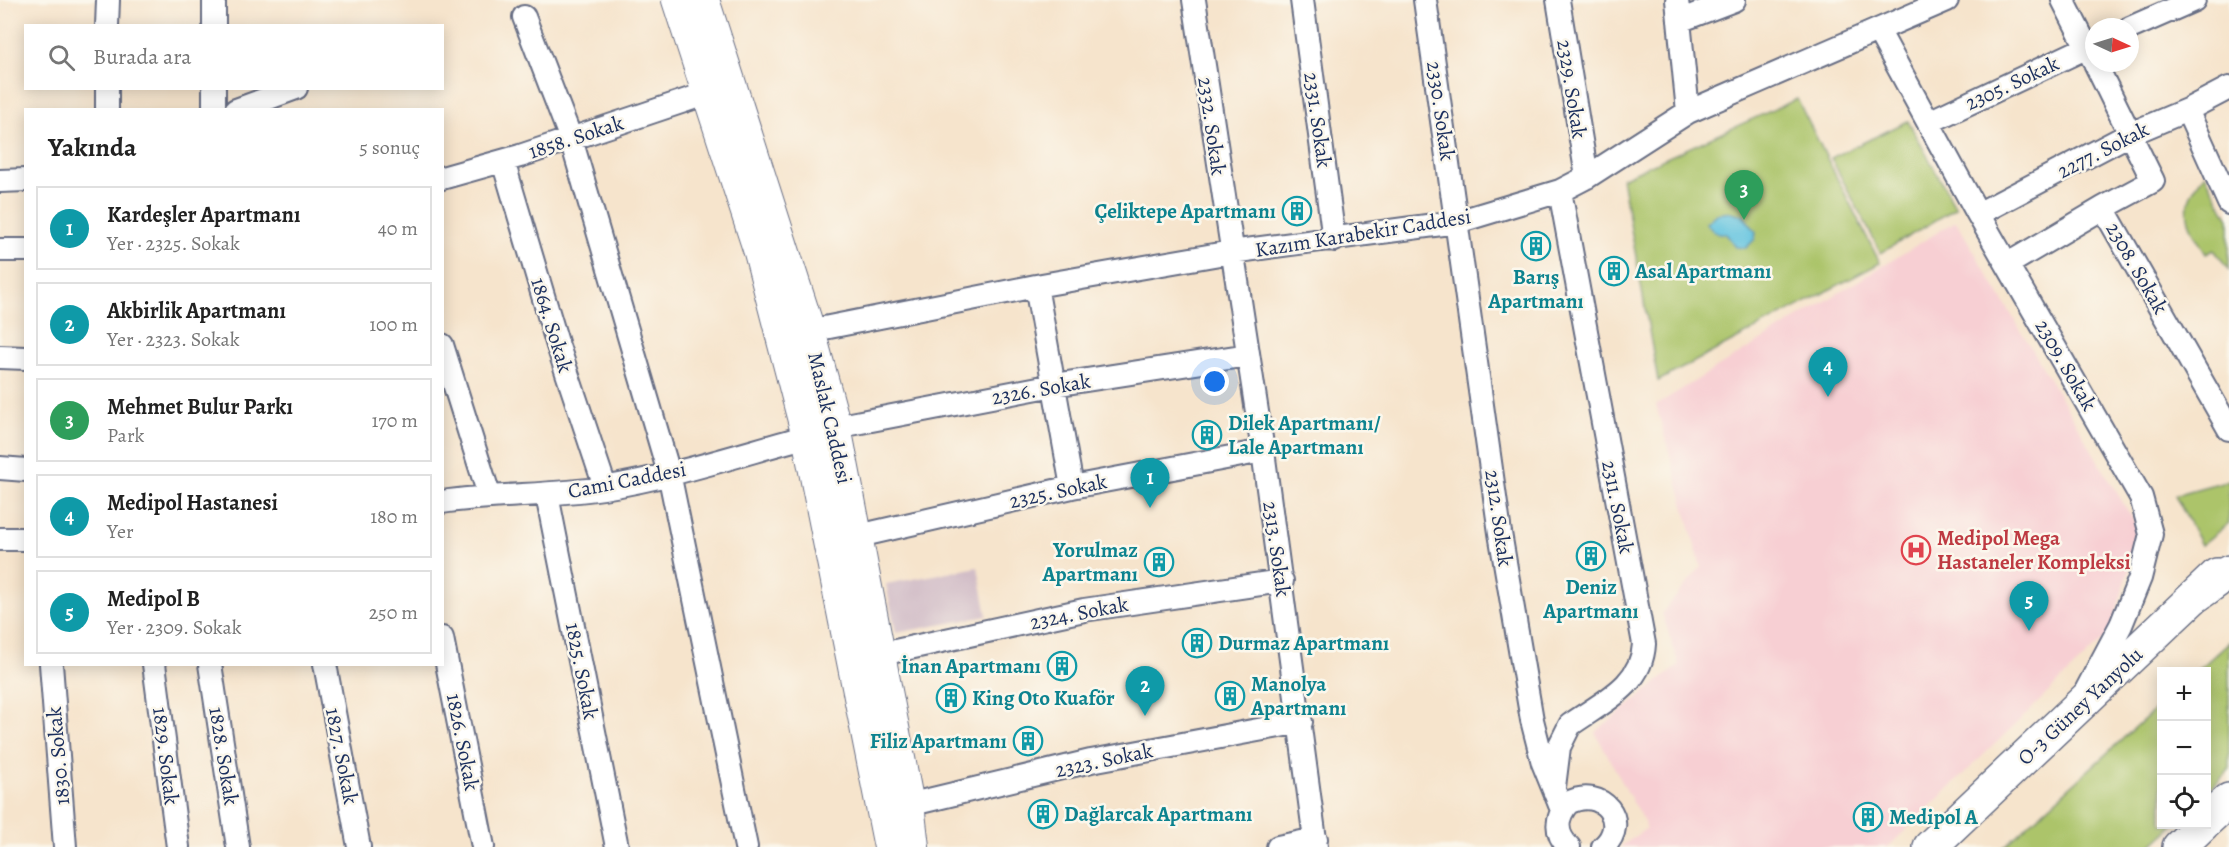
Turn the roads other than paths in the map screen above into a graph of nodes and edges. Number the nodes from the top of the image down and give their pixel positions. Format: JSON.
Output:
{"nodes":[{"id":1,"x":108,"y":0,"type":"edge"},
{"id":2,"x":214,"y":0,"type":"edge"},
{"id":3,"x":678,"y":0,"type":"edge"},
{"id":4,"x":703,"y":0,"type":"edge"},
{"id":5,"x":1194,"y":0,"type":"edge"},
{"id":6,"x":1302,"y":0,"type":"edge"},
{"id":7,"x":1425,"y":0,"type":"edge"},
{"id":8,"x":1558,"y":0,"type":"edge"},
{"id":9,"x":1734,"y":0,"type":"edge"},
{"id":10,"x":1947,"y":0,"type":"edge"},
{"id":11,"x":2063,"y":0,"type":"edge"},
{"id":12,"x":2194,"y":0,"type":"edge"},
{"id":13,"x":1678,"y":10,"type":"edge"},
{"id":14,"x":524,"y":17,"type":"dead end"},
{"id":15,"x":108,"y":24,"type":"edge"},
{"id":16,"x":214,"y":24,"type":"edge"},
{"id":17,"x":2139,"y":24,"type":"edge"},
{"id":18,"x":1878,"y":30,"type":"junction"},
{"id":19,"x":2085,"y":40,"type":"edge"},
{"id":20,"x":2085,"y":57,"type":"edge"},
{"id":21,"x":2101,"y":72,"type":"edge"},
{"id":22,"x":2229,"y":88,"type":"edge"},
{"id":23,"x":107,"y":90,"type":"edge"},
{"id":24,"x":214,"y":90,"type":"edge"},
{"id":25,"x":293,"y":90,"type":"edge"},
{"id":26,"x":296,"y":90,"type":"edge"},
{"id":27,"x":708,"y":93,"type":"junction"},
{"id":28,"x":107,"y":108,"type":"edge"},
{"id":29,"x":214,"y":108,"type":"edge"},
{"id":30,"x":242,"y":108,"type":"edge"},
{"id":31,"x":299,"y":108,"type":"edge"},
{"id":32,"x":2187,"y":110,"type":"junction"},
{"id":33,"x":1688,"y":112,"type":"junction"},
{"id":34,"x":1929,"y":122,"type":"junction"},
{"id":35,"x":2130,"y":134,"type":"junction"},
{"id":36,"x":571,"y":139,"type":"junction"},
{"id":37,"x":503,"y":161,"type":"junction"},
{"id":38,"x":444,"y":177,"type":"edge"},
{"id":39,"x":1587,"y":177,"type":"junction"},
{"id":40,"x":24,"y":180,"type":"edge"},
{"id":41,"x":0,"y":181,"type":"edge"},
{"id":42,"x":1560,"y":190,"type":"junction"},
{"id":43,"x":2229,"y":203,"type":"edge"},
{"id":44,"x":2103,"y":208,"type":"junction"},
{"id":45,"x":1978,"y":214,"type":"junction"},
{"id":46,"x":1457,"y":222,"type":"junction"},
{"id":47,"x":1334,"y":240,"type":"junction"},
{"id":48,"x":0,"y":250,"type":"edge"},
{"id":49,"x":24,"y":250,"type":"edge"},
{"id":50,"x":1231,"y":252,"type":"junction"},
{"id":51,"x":2008,"y":264,"type":"junction"},
{"id":52,"x":1036,"y":286,"type":"junction"},
{"id":53,"x":809,"y":331,"type":"junction"},
{"id":54,"x":444,"y":351,"type":"edge"},
{"id":55,"x":1248,"y":355,"type":"junction"},
{"id":56,"x":0,"y":357,"type":"edge"},
{"id":57,"x":24,"y":358,"type":"edge"},
{"id":58,"x":1054,"y":385,"type":"junction"},
{"id":59,"x":2229,"y":429,"type":"edge"},
{"id":60,"x":821,"y":432,"type":"junction"},
{"id":61,"x":1263,"y":451,"type":"junction"},
{"id":62,"x":0,"y":468,"type":"edge"},
{"id":63,"x":24,"y":470,"type":"edge"},
{"id":64,"x":669,"y":473,"type":"junction"},
{"id":65,"x":1072,"y":487,"type":"junction"},
{"id":66,"x":605,"y":488,"type":"junction"},
{"id":67,"x":489,"y":495,"type":"junction"},
{"id":68,"x":547,"y":495,"type":"junction"},
{"id":69,"x":444,"y":502,"type":"edge"},
{"id":70,"x":854,"y":537,"type":"junction"},
{"id":71,"x":0,"y":539,"type":"edge"},
{"id":72,"x":24,"y":539,"type":"edge"},
{"id":73,"x":2229,"y":563,"type":"edge"},
{"id":74,"x":2229,"y":572,"type":"edge"},
{"id":75,"x":1282,"y":581,"type":"junction"},
{"id":76,"x":2197,"y":595,"type":"junction"},
{"id":77,"x":444,"y":648,"type":"edge"},
{"id":78,"x":877,"y":655,"type":"junction"},
{"id":79,"x":51,"y":666,"type":"edge"},
{"id":80,"x":154,"y":666,"type":"edge"},
{"id":81,"x":210,"y":666,"type":"edge"},
{"id":82,"x":325,"y":666,"type":"edge"},
{"id":83,"x":2075,"y":711,"type":"junction"},
{"id":84,"x":1532,"y":720,"type":"junction"},
{"id":85,"x":1301,"y":722,"type":"junction"},
{"id":86,"x":1564,"y":734,"type":"junction"},
{"id":87,"x":1554,"y":788,"type":"junction"},
{"id":88,"x":2229,"y":800,"type":"edge"},
{"id":89,"x":908,"y":805,"type":"junction"},
{"id":90,"x":1562,"y":810,"type":"junction"},
{"id":91,"x":2211,"y":816,"type":"edge"},
{"id":92,"x":2199,"y":829,"type":"edge"},
{"id":93,"x":1316,"y":843,"type":"edge"},
{"id":94,"x":1560,"y":845,"type":"edge"},
{"id":95,"x":65,"y":847,"type":"edge"},
{"id":96,"x":178,"y":847,"type":"edge"},
{"id":97,"x":238,"y":847,"type":"edge"},
{"id":98,"x":359,"y":847,"type":"edge"},
{"id":99,"x":483,"y":847,"type":"edge"},
{"id":100,"x":617,"y":847,"type":"edge"},
{"id":101,"x":746,"y":847,"type":"edge"},
{"id":102,"x":890,"y":847,"type":"edge"},
{"id":103,"x":913,"y":847,"type":"edge"},
{"id":104,"x":1278,"y":847,"type":"edge"},
{"id":105,"x":1603,"y":847,"type":"edge"},
{"id":106,"x":1930,"y":847,"type":"edge"},
{"id":107,"x":2179,"y":847,"type":"edge"}],
"edges":[{"from":1,"to":15,"type":"street"},
{"from":2,"to":16,"type":"street"},
{"from":3,"to":27,"type":"main road","name":"Maslak Caddesi"},
{"from":4,"to":53,"type":"main road","name":"Maslak Caddesi"},
{"from":5,"to":50,"type":"street","name":"2332. Sokak"},
{"from":6,"to":47,"type":"street","name":"2331. Sokak"},
{"from":7,"to":46,"type":"street","name":"2330. Sokak"},
{"from":8,"to":39,"type":"street","name":"2329. Sokak"},
{"from":9,"to":13,"type":"street"},
{"from":10,"to":18,"type":"street","name":"Kazım Karabekir Caddesi"},
{"from":11,"to":19,"type":"street","name":"2308. Sokak"},
{"from":12,"to":17,"type":"street"},
{"from":13,"to":33,"type":"street"},
{"from":14,"to":36,"type":"street"},
{"from":18,"to":33,"type":"street","name":"Kazım Karabekir Caddesi"},
{"from":18,"to":34,"type":"street","name":"2309. Sokak"},
{"from":20,"to":34,"type":"street","name":"2305. Sokak"},
{"from":21,"to":35,"type":"street","name":"2308. Sokak"},
{"from":22,"to":32,"type":"street","name":"2277. Sokak"},
{"from":23,"to":28,"type":"street"},
{"from":24,"to":29,"type":"street"},
{"from":25,"to":30,"type":"street"},
{"from":26,"to":31,"type":"street"},
{"from":27,"to":36,"type":"street","name":"1858. Sokak"},
{"from":27,"to":60,"type":"main road","name":"Maslak Caddesi"},
{"from":32,"to":35,"type":"street","name":"2277. Sokak"},
{"from":32,"to":43,"type":"street"},
{"from":33,"to":39,"type":"street","name":"Kazım Karabekir Caddesi"},
{"from":34,"to":45,"type":"street","name":"2309. Sokak"},
{"from":35,"to":44,"type":"street","name":"2308. Sokak"},
{"from":35,"to":45,"type":"street","name":"2277. Sokak"},
{"from":36,"to":37,"type":"street","name":"1858. Sokak"},
{"from":36,"to":64,"type":"street"},
{"from":37,"to":38,"type":"street","name":"1858. Sokak"},
{"from":37,"to":66,"type":"street","name":"1864. Sokak"},
{"from":39,"to":42,"type":"street","name":"Kazım Karabekir Caddesi"},
{"from":40,"to":41,"type":"street"},
{"from":42,"to":46,"type":"street","name":"Kazım Karabekir Caddesi"},
{"from":42,"to":86,"type":"street","name":"2311. Sokak"},
{"from":44,"to":51,"type":"street"},
{"from":44,"to":59,"type":"street","name":"2308. Sokak"},
{"from":45,"to":51,"type":"street","name":"2309. Sokak"},
{"from":46,"to":47,"type":"street","name":"Kazım Karabekir Caddesi"},
{"from":46,"to":84,"type":"street","name":"2312. Sokak"},
{"from":47,"to":50,"type":"street","name":"Kazım Karabekir Caddesi"},
{"from":48,"to":49,"type":"street"},
{"from":50,"to":52,"type":"street","name":"Kazım Karabekir Caddesi"},
{"from":50,"to":55,"type":"street","name":"2313. Sokak"},
{"from":51,"to":83,"type":"street","name":"2309. Sokak"},
{"from":52,"to":53,"type":"street","name":"Kazım Karabekir Caddesi"},
{"from":52,"to":58,"type":"street"},
{"from":53,"to":60,"type":"main road","name":"Maslak Caddesi"},
{"from":54,"to":67,"type":"street"},
{"from":55,"to":58,"type":"street","name":"2326. Sokak"},
{"from":55,"to":61,"type":"street","name":"2313. Sokak"},
{"from":56,"to":57,"type":"street"},
{"from":58,"to":60,"type":"street","name":"2326. Sokak"},
{"from":58,"to":65,"type":"street"},
{"from":60,"to":64,"type":"street","name":"Cami Caddesi"},
{"from":60,"to":70,"type":"main road","name":"Maslak Caddesi"},
{"from":60,"to":102,"type":"main road","name":"Maslak Caddesi"},
{"from":61,"to":65,"type":"street","name":"2325. Sokak"},
{"from":61,"to":75,"type":"street","name":"2313. Sokak"},
{"from":62,"to":63,"type":"street"},
{"from":64,"to":66,"type":"street","name":"Cami Caddesi"},
{"from":64,"to":101,"type":"street"},
{"from":65,"to":70,"type":"street","name":"2325. Sokak"},
{"from":66,"to":68,"type":"street","name":"Cami Caddesi"},
{"from":67,"to":68,"type":"street","name":"Cami Caddesi"},
{"from":67,"to":69,"type":"street","name":"Cami Caddesi"},
{"from":68,"to":100,"type":"street","name":"1825. Sokak"},
{"from":70,"to":78,"type":"main road","name":"Maslak Caddesi"},
{"from":71,"to":72,"type":"street"},
{"from":73,"to":76,"type":"main road","name":"O-3 Güney Yanyolu"},
{"from":74,"to":76,"type":"main road"},
{"from":75,"to":78,"type":"street","name":"2324. Sokak"},
{"from":75,"to":85,"type":"street","name":"2313. Sokak"},
{"from":76,"to":83,"type":"main road","name":"O-3 Güney Yanyolu"},
{"from":77,"to":99,"type":"street","name":"1826. Sokak"},
{"from":78,"to":89,"type":"main road","name":"Maslak Caddesi"},
{"from":79,"to":95,"type":"street","name":"1830. Sokak"},
{"from":80,"to":96,"type":"street","name":"1829. Sokak"},
{"from":81,"to":97,"type":"street","name":"1828. Sokak"},
{"from":82,"to":98,"type":"street","name":"1827. Sokak"},
{"from":83,"to":106,"type":"main road","name":"O-3 Güney Yanyolu"},
{"from":84,"to":86,"type":"street"},
{"from":84,"to":87,"type":"street","name":"2312. Sokak"},
{"from":85,"to":89,"type":"street","name":"2323. Sokak"},
{"from":85,"to":93,"type":"street","name":"2313. Sokak"},
{"from":86,"to":87,"type":"street"},
{"from":87,"to":90,"type":"street","name":"2312. Sokak"},
{"from":88,"to":91,"type":"main road"},
{"from":89,"to":103,"type":"main road","name":"Maslak Caddesi"},
{"from":90,"to":94,"type":"street"},
{"from":90,"to":105,"type":"street"},
{"from":92,"to":107,"type":"main road"},
{"from":93,"to":104,"type":"street"}]}
